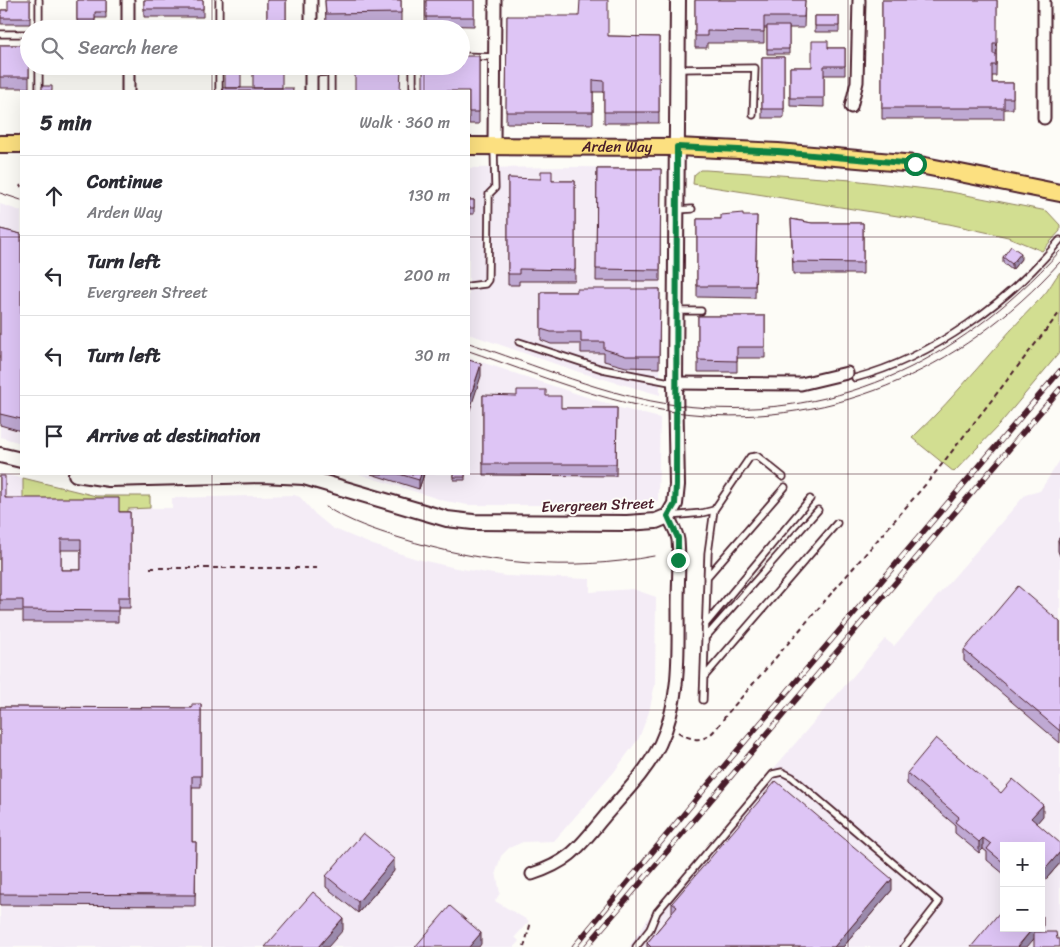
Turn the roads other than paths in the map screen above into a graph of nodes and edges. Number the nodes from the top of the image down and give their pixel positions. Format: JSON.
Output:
{"nodes":[{"id":1,"x":40,"y":0,"type":"edge"},
{"id":2,"x":128,"y":0,"type":"edge"},
{"id":3,"x":219,"y":0,"type":"edge"},
{"id":4,"x":312,"y":0,"type":"edge"},
{"id":5,"x":495,"y":0,"type":"edge"},
{"id":6,"x":678,"y":0,"type":"edge"},
{"id":7,"x":860,"y":0,"type":"edge"},
{"id":8,"x":1044,"y":0,"type":"edge"},
{"id":9,"x":39,"y":20,"type":"edge"},
{"id":10,"x":128,"y":20,"type":"edge"},
{"id":11,"x":219,"y":20,"type":"edge"},
{"id":12,"x":311,"y":20,"type":"edge"},
{"id":13,"x":0,"y":34,"type":"edge"},
{"id":14,"x":20,"y":34,"type":"edge"},
{"id":15,"x":470,"y":56,"type":"edge"},
{"id":16,"x":495,"y":57,"type":"junction"},
{"id":17,"x":678,"y":69,"type":"junction"},
{"id":18,"x":39,"y":75,"type":"edge"},
{"id":19,"x":128,"y":75,"type":"edge"},
{"id":20,"x":219,"y":75,"type":"edge"},
{"id":21,"x":311,"y":75,"type":"edge"},
{"id":22,"x":331,"y":75,"type":"edge"},
{"id":23,"x":413,"y":75,"type":"edge"},
{"id":24,"x":39,"y":90,"type":"edge"},
{"id":25,"x":128,"y":90,"type":"edge"},
{"id":26,"x":219,"y":90,"type":"edge"},
{"id":27,"x":311,"y":90,"type":"edge"},
{"id":28,"x":331,"y":90,"type":"edge"},
{"id":29,"x":413,"y":90,"type":"edge"},
{"id":30,"x":851,"y":107,"type":"dead end"},
{"id":31,"x":754,"y":115,"type":"dead end"},
{"id":32,"x":1044,"y":118,"type":"dead end"},
{"id":33,"x":0,"y":144,"type":"edge"},
{"id":34,"x":20,"y":144,"type":"edge"},
{"id":35,"x":470,"y":146,"type":"edge"},
{"id":36,"x":494,"y":146,"type":"junction"},
{"id":37,"x":677,"y":147,"type":"junction"},
{"id":38,"x":1060,"y":193,"type":"edge"},
{"id":39,"x":692,"y":209,"type":"dead end"},
{"id":40,"x":677,"y":210,"type":"junction"},
{"id":41,"x":1060,"y":240,"type":"edge"},
{"id":42,"x":470,"y":286,"type":"edge"},
{"id":43,"x":677,"y":311,"type":"junction"},
{"id":44,"x":701,"y":311,"type":"dead end"},
{"id":45,"x":519,"y":342,"type":"dead end"},
{"id":46,"x":851,"y":375,"type":"joint"},
{"id":47,"x":675,"y":383,"type":"junction"},
{"id":48,"x":0,"y":455,"type":"edge"},
{"id":49,"x":20,"y":460,"type":"edge"},
{"id":50,"x":83,"y":475,"type":"edge"},
{"id":51,"x":262,"y":475,"type":"edge"},
{"id":52,"x":262,"y":475,"type":"edge"},
{"id":53,"x":783,"y":477,"type":"dead end"},
{"id":54,"x":785,"y":488,"type":"dead end"},
{"id":55,"x":810,"y":499,"type":"dead end"},
{"id":56,"x":714,"y":510,"type":"junction"},
{"id":57,"x":818,"y":510,"type":"dead end"},
{"id":58,"x":668,"y":516,"type":"junction"},
{"id":59,"x":838,"y":523,"type":"dead end"},
{"id":60,"x":707,"y":577,"type":"junction"},
{"id":61,"x":705,"y":625,"type":"junction"},
{"id":62,"x":705,"y":638,"type":"junction"},
{"id":63,"x":704,"y":677,"type":"junction"},
{"id":64,"x":703,"y":700,"type":"dead end"},
{"id":65,"x":532,"y":874,"type":"dead end"},
{"id":66,"x":636,"y":947,"type":"edge"},
{"id":67,"x":904,"y":947,"type":"edge"}],
"edges":[{"from":1,"to":9,"type":"lane"},
{"from":2,"to":10,"type":"street"},
{"from":3,"to":11,"type":"lane"},
{"from":4,"to":12,"type":"street"},
{"from":5,"to":16,"type":"street"},
{"from":6,"to":17,"type":"street","name":"Evergreen Street"},
{"from":7,"to":30,"type":"street"},
{"from":8,"to":32,"type":"street"},
{"from":13,"to":14,"type":"lane"},
{"from":15,"to":16,"type":"lane"},
{"from":16,"to":36,"type":"street"},
{"from":17,"to":31,"type":"lane"},
{"from":17,"to":37,"type":"street","name":"Evergreen Street"},
{"from":18,"to":24,"type":"lane"},
{"from":19,"to":25,"type":"street"},
{"from":20,"to":26,"type":"lane"},
{"from":21,"to":27,"type":"street"},
{"from":22,"to":28,"type":"lane"},
{"from":23,"to":29,"type":"lane"},
{"from":33,"to":34,"type":"main road"},
{"from":35,"to":36,"type":"main road","name":"Arden Way"},
{"from":36,"to":37,"type":"main road","name":"Arden Way"},
{"from":36,"to":42,"type":"lane"},
{"from":37,"to":38,"type":"main road","name":"Arden Way"},
{"from":37,"to":40,"type":"street","name":"Evergreen Street"},
{"from":39,"to":40,"type":"lane"},
{"from":40,"to":43,"type":"street","name":"Evergreen Street"},
{"from":41,"to":46,"type":"lane"},
{"from":43,"to":44,"type":"lane"},
{"from":43,"to":47,"type":"street","name":"Evergreen Street"},
{"from":45,"to":47,"type":"lane"},
{"from":46,"to":47,"type":"street"},
{"from":47,"to":58,"type":"street","name":"Evergreen Street"},
{"from":48,"to":49,"type":"street"},
{"from":50,"to":51,"type":"street","name":"Evergreen Street"},
{"from":52,"to":58,"type":"street","name":"Evergreen Street"},
{"from":53,"to":56,"type":"lane"},
{"from":54,"to":60,"type":"lane"},
{"from":55,"to":61,"type":"lane"},
{"from":56,"to":58,"type":"lane"},
{"from":56,"to":60,"type":"lane"},
{"from":57,"to":62,"type":"lane"},
{"from":58,"to":65,"type":"street"},
{"from":59,"to":63,"type":"lane"},
{"from":60,"to":61,"type":"lane"},
{"from":61,"to":62,"type":"lane"},
{"from":62,"to":63,"type":"lane"},
{"from":63,"to":64,"type":"lane"},
{"from":66,"to":67,"type":"lane"}]}
